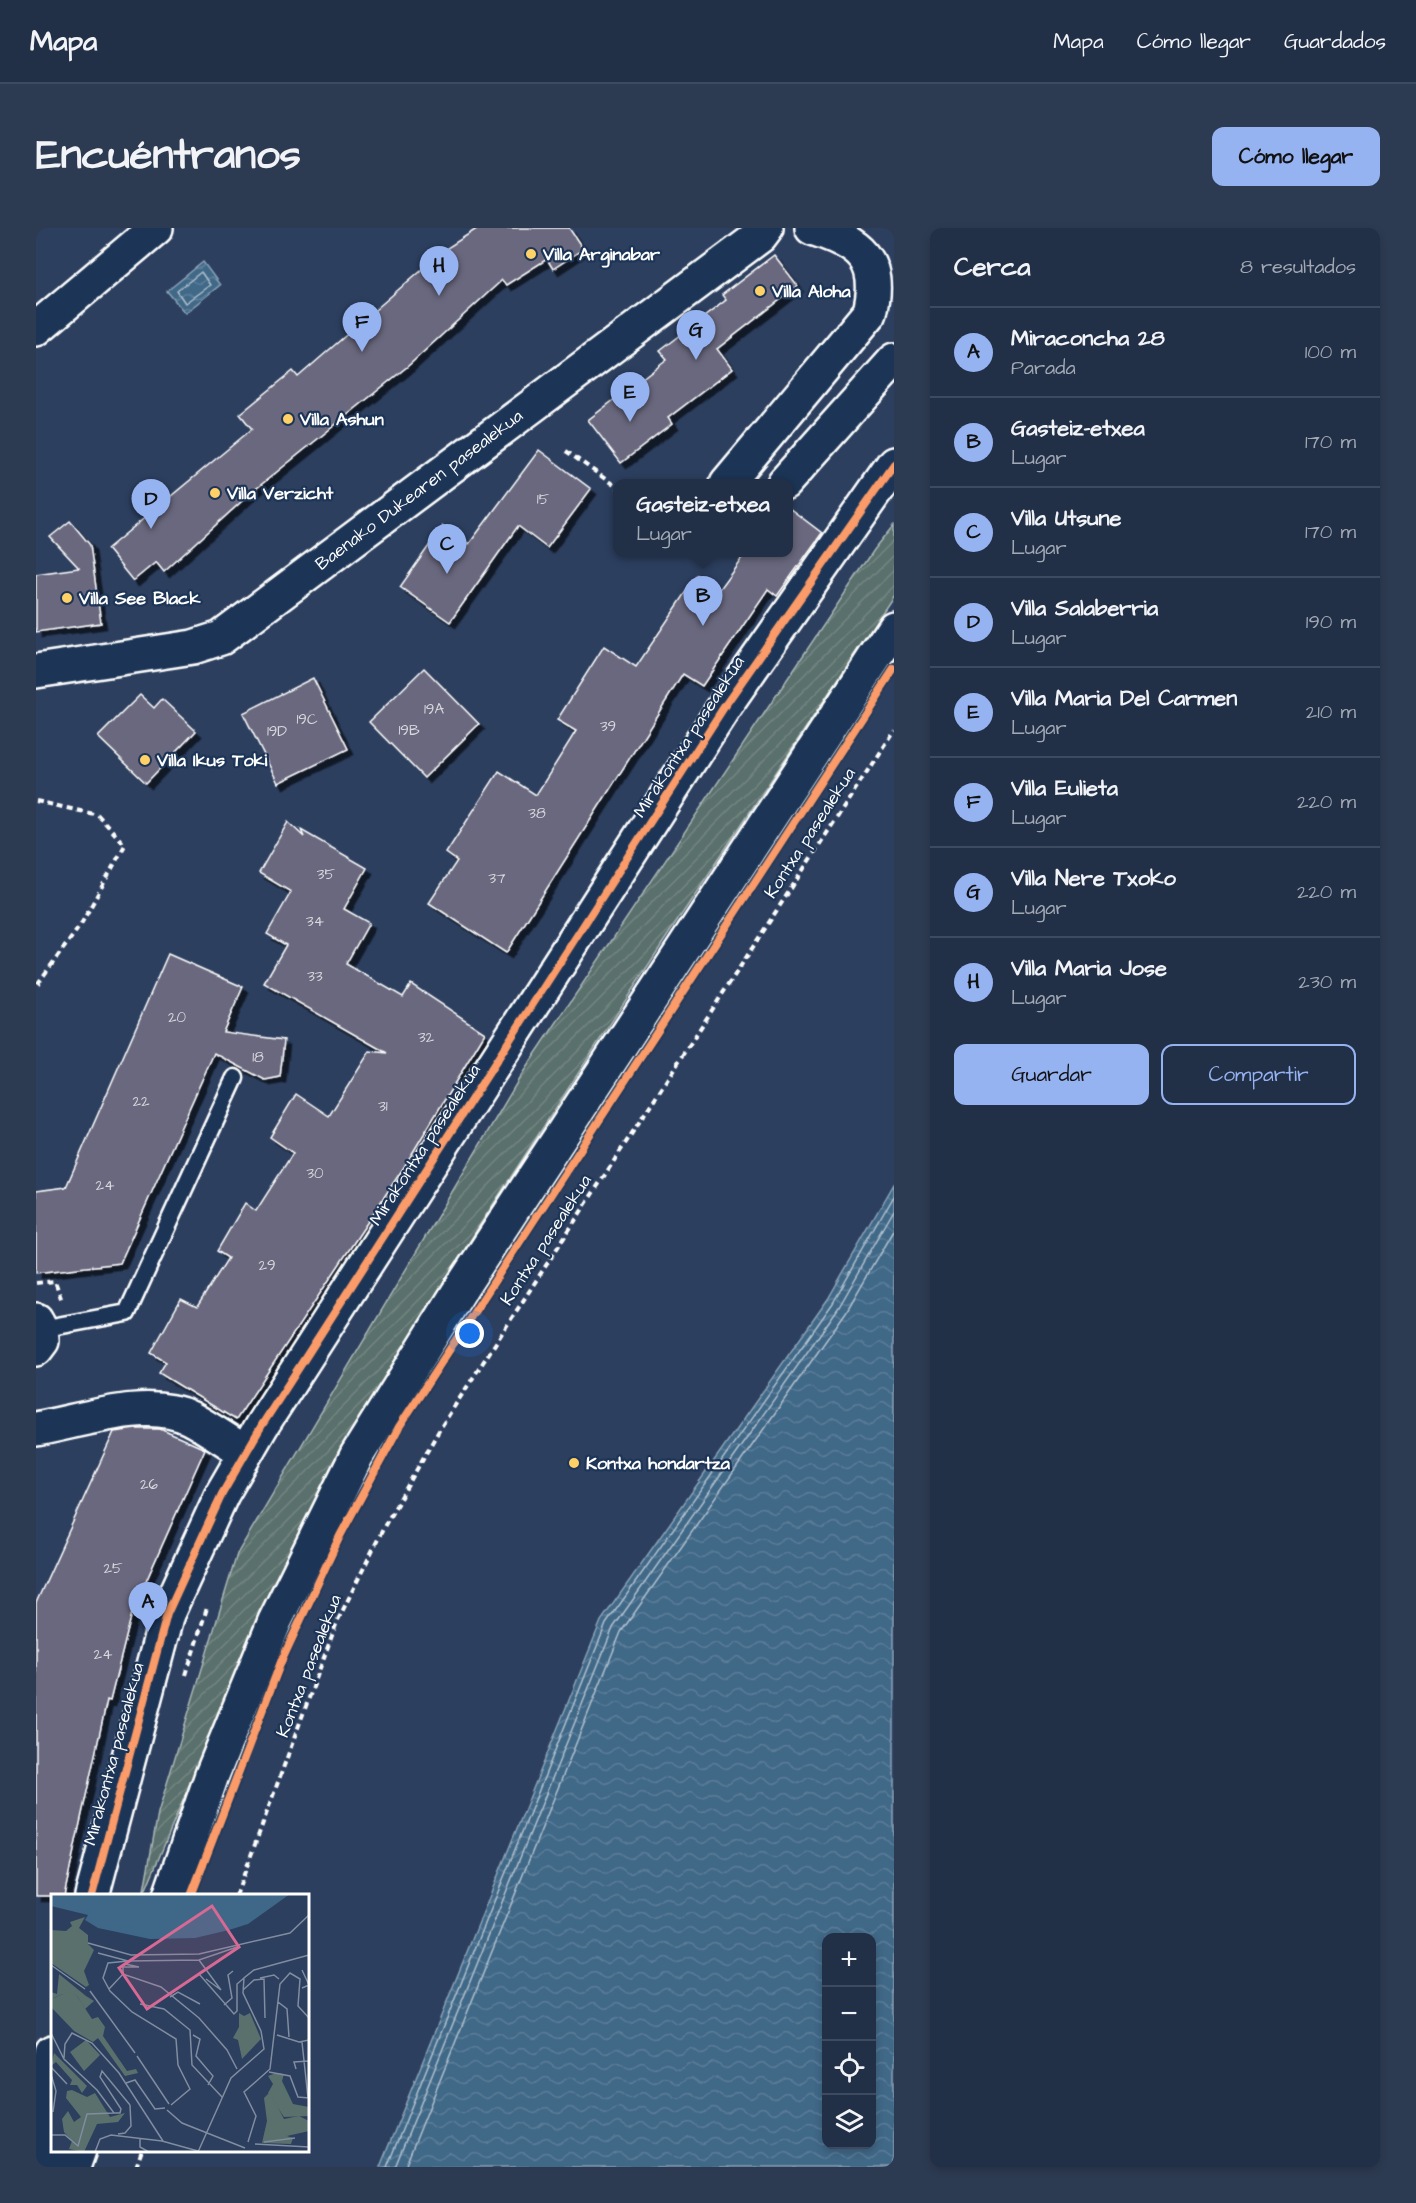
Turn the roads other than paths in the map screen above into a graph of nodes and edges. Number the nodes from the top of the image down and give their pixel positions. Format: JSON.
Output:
{"nodes":[{"id":1,"x":156,"y":228,"type":"edge"},
{"id":2,"x":766,"y":228,"type":"edge"},
{"id":3,"x":812,"y":228,"type":"edge"},
{"id":4,"x":36,"y":329,"type":"edge"},
{"id":5,"x":894,"y":360,"type":"edge"},
{"id":6,"x":894,"y":464,"type":"edge"},
{"id":7,"x":730,"y":479,"type":"edge"},
{"id":8,"x":788,"y":479,"type":"edge"},
{"id":9,"x":894,"y":628,"type":"edge"},
{"id":10,"x":36,"y":671,"type":"edge"},
{"id":11,"x":235,"y":1078,"type":"dead end"},
{"id":12,"x":38,"y":1332,"type":"edge"},
{"id":13,"x":36,"y":1429,"type":"edge"},
{"id":14,"x":245,"y":1452,"type":"junction"},
{"id":15,"x":212,"y":1774,"type":"junction"},
{"id":16,"x":93,"y":1894,"type":"edge"},
{"id":17,"x":156,"y":1894,"type":"edge"},
{"id":18,"x":171,"y":1894,"type":"edge"},
{"id":19,"x":51,"y":2058,"type":"edge"},
{"id":20,"x":36,"y":2144,"type":"edge"},
{"id":21,"x":54,"y":2152,"type":"edge"},
{"id":22,"x":79,"y":2152,"type":"edge"},
{"id":23,"x":48,"y":2167,"type":"edge"},
{"id":24,"x":73,"y":2167,"type":"edge"}],
"edges":[{"from":1,"to":4,"type":"street"},
{"from":2,"to":10,"type":"street","name":"Baenako Dukearen pasealekua"},
{"from":3,"to":7,"type":"street"},
{"from":5,"to":8,"type":"street"},
{"from":6,"to":14,"type":"street","name":"Mirakontxa pasealekua"},
{"from":9,"to":15,"type":"street"},
{"from":11,"to":12,"type":"lane"},
{"from":13,"to":14,"type":"street"},
{"from":14,"to":16,"type":"street","name":"Mirakontxa pasealekua"},
{"from":15,"to":17,"type":"street"},
{"from":15,"to":18,"type":"street"},
{"from":19,"to":20,"type":"street"},
{"from":21,"to":23,"type":"street"},
{"from":22,"to":24,"type":"street"}]}
